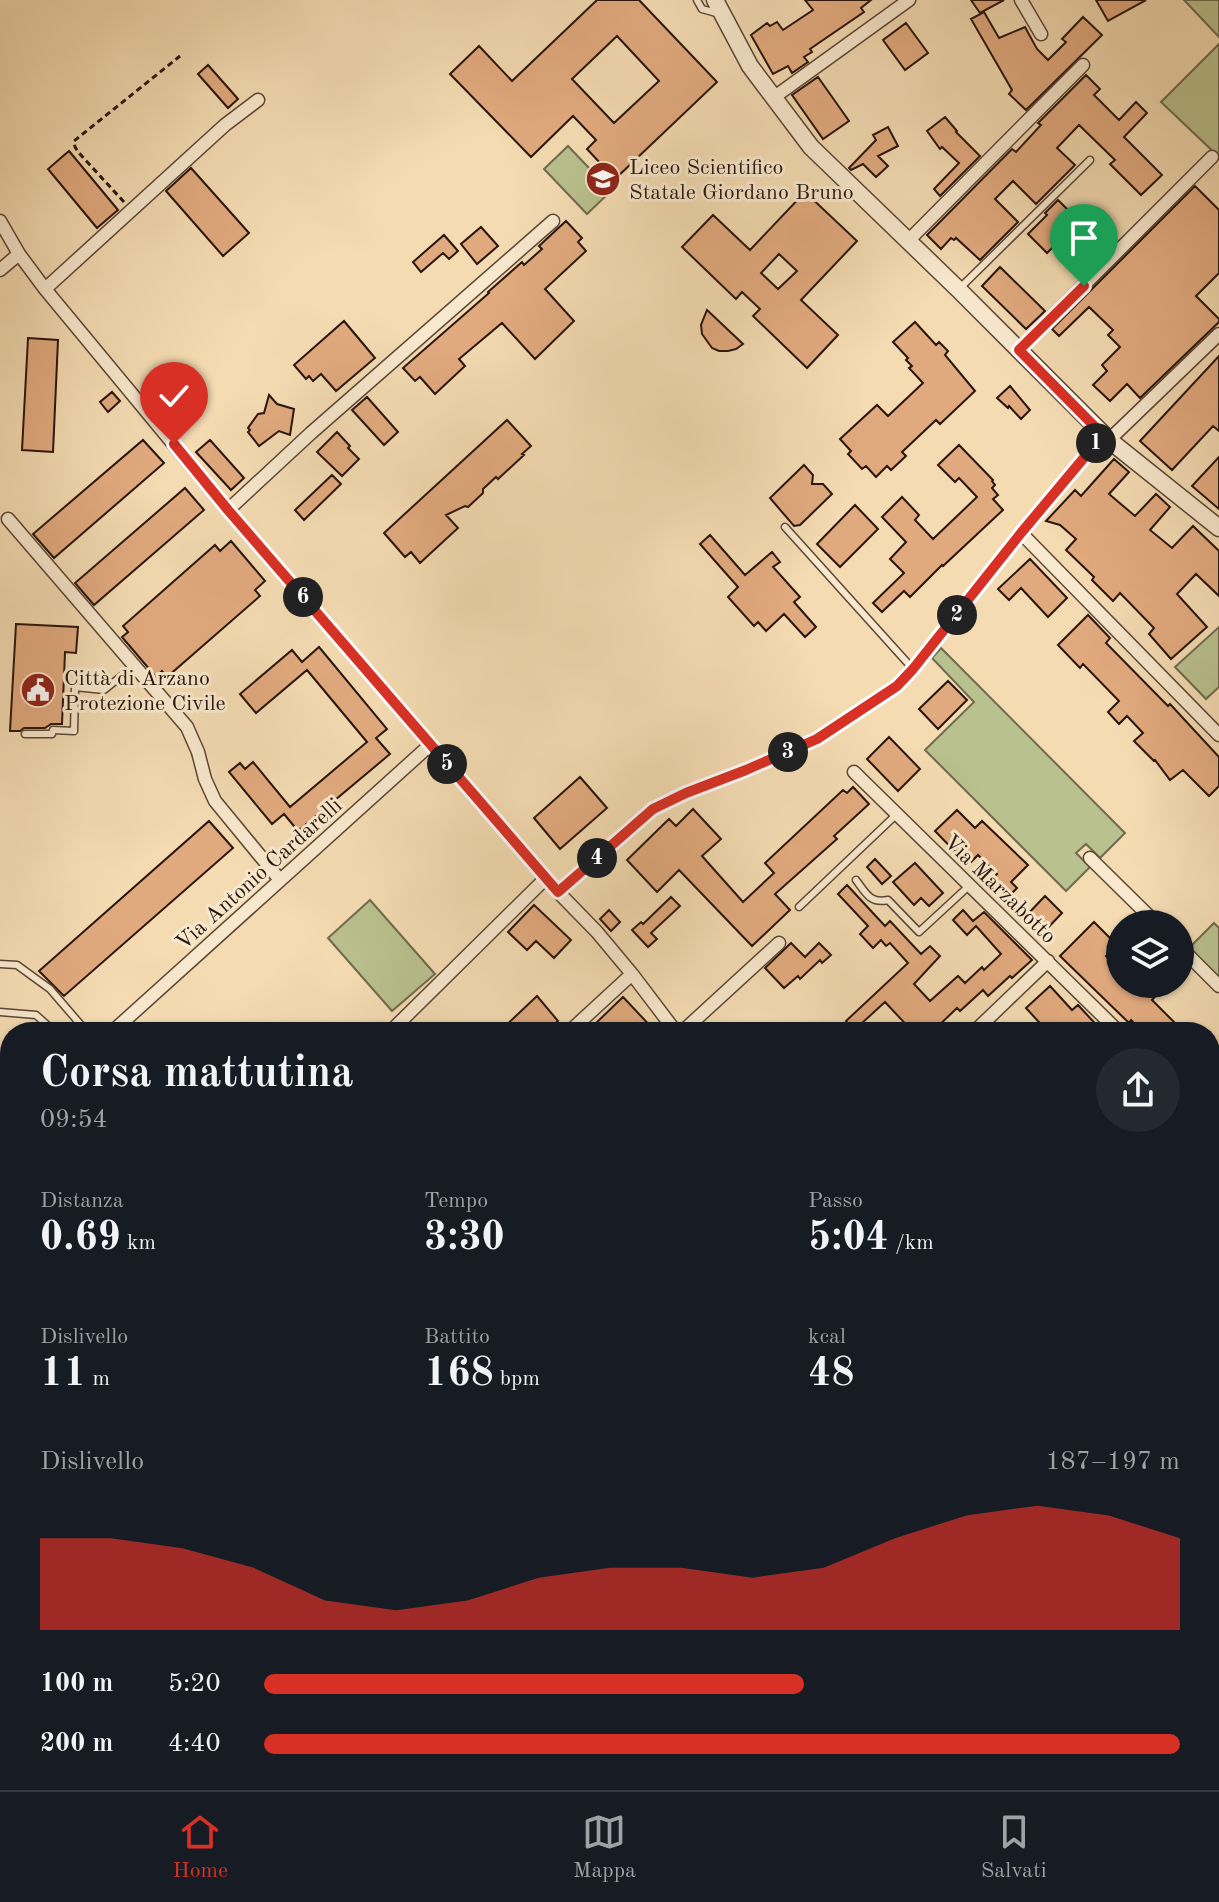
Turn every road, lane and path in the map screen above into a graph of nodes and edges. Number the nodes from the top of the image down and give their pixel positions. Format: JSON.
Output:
{"nodes":[{"id":1,"x":697,"y":0,"type":"edge"},
{"id":2,"x":715,"y":0,"type":"edge"},
{"id":3,"x":909,"y":0,"type":"edge"},
{"id":4,"x":1021,"y":0,"type":"edge"},
{"id":5,"x":724,"y":15,"type":"junction"},
{"id":6,"x":1041,"y":34,"type":"dead end"},
{"id":7,"x":180,"y":56,"type":"dead end"},
{"id":8,"x":1083,"y":65,"type":"dead end"},
{"id":9,"x":773,"y":98,"type":"junction"},
{"id":10,"x":258,"y":100,"type":"dead end"},
{"id":11,"x":1212,"y":157,"type":"dead end"},
{"id":12,"x":1090,"y":160,"type":"dead end"},
{"id":13,"x":132,"y":211,"type":"junction"},
{"id":14,"x":0,"y":221,"type":"edge"},
{"id":15,"x":553,"y":221,"type":"dead end"},
{"id":16,"x":908,"y":241,"type":"junction"},
{"id":17,"x":19,"y":254,"type":"junction"},
{"id":18,"x":0,"y":270,"type":"edge"},
{"id":19,"x":45,"y":289,"type":"junction"},
{"id":20,"x":959,"y":290,"type":"junction"},
{"id":21,"x":1219,"y":334,"type":"edge"},
{"id":22,"x":1019,"y":350,"type":"junction"},
{"id":23,"x":1106,"y":438,"type":"junction"},
{"id":24,"x":228,"y":510,"type":"junction"},
{"id":25,"x":8,"y":519,"type":"dead end"},
{"id":26,"x":785,"y":527,"type":"dead end"},
{"id":27,"x":1219,"y":528,"type":"edge"},
{"id":28,"x":1021,"y":533,"type":"junction"},
{"id":29,"x":134,"y":666,"type":"junction"},
{"id":30,"x":913,"y":669,"type":"junction"},
{"id":31,"x":25,"y":734,"type":"dead end"},
{"id":32,"x":1219,"y":735,"type":"edge"},
{"id":33,"x":430,"y":745,"type":"junction"},
{"id":34,"x":854,"y":772,"type":"dead end"},
{"id":35,"x":897,"y":814,"type":"junction"},
{"id":36,"x":1090,"y":858,"type":"dead end"},
{"id":37,"x":546,"y":878,"type":"junction"},
{"id":38,"x":280,"y":880,"type":"junction"},
{"id":39,"x":856,"y":880,"type":"dead end"},
{"id":40,"x":970,"y":885,"type":"junction"},
{"id":41,"x":558,"y":892,"type":"junction"},
{"id":42,"x":799,"y":907,"type":"dead end"},
{"id":43,"x":1143,"y":910,"type":"edge"},
{"id":44,"x":779,"y":943,"type":"dead end"},
{"id":45,"x":1048,"y":961,"type":"junction"},
{"id":46,"x":1194,"y":961,"type":"edge"},
{"id":47,"x":0,"y":964,"type":"edge"},
{"id":48,"x":632,"y":974,"type":"junction"},
{"id":49,"x":1219,"y":986,"type":"edge"},
{"id":50,"x":0,"y":1012,"type":"edge"},
{"id":51,"x":44,"y":1022,"type":"edge"},
{"id":52,"x":78,"y":1022,"type":"edge"},
{"id":53,"x":124,"y":1022,"type":"edge"},
{"id":54,"x":400,"y":1022,"type":"edge"},
{"id":55,"x":580,"y":1022,"type":"edge"},
{"id":56,"x":671,"y":1022,"type":"edge"},
{"id":57,"x":690,"y":1022,"type":"edge"},
{"id":58,"x":984,"y":1022,"type":"edge"},
{"id":59,"x":1109,"y":1022,"type":"edge"}],
"edges":[{"from":1,"to":5,"type":"lane"},
{"from":2,"to":5,"type":"street"},
{"from":3,"to":9,"type":"street"},
{"from":4,"to":6,"type":"street"},
{"from":5,"to":9,"type":"street"},
{"from":7,"to":13,"type":"path"},
{"from":8,"to":16,"type":"street"},
{"from":9,"to":16,"type":"street"},
{"from":10,"to":13,"type":"street"},
{"from":11,"to":22,"type":"street"},
{"from":12,"to":20,"type":"lane"},
{"from":13,"to":19,"type":"street"},
{"from":14,"to":17,"type":"street"},
{"from":15,"to":24,"type":"street"},
{"from":16,"to":20,"type":"street"},
{"from":17,"to":18,"type":"street"},
{"from":17,"to":19,"type":"street"},
{"from":19,"to":24,"type":"street"},
{"from":20,"to":22,"type":"street"},
{"from":21,"to":23,"type":"street"},
{"from":22,"to":23,"type":"street"},
{"from":23,"to":27,"type":"street"},
{"from":23,"to":28,"type":"street"},
{"from":24,"to":33,"type":"street"},
{"from":25,"to":29,"type":"street"},
{"from":26,"to":30,"type":"lane"},
{"from":28,"to":30,"type":"street"},
{"from":28,"to":32,"type":"street"},
{"from":29,"to":31,"type":"lane"},
{"from":29,"to":38,"type":"street"},
{"from":30,"to":41,"type":"street"},
{"from":33,"to":37,"type":"street"},
{"from":33,"to":38,"type":"street","name":"Via Antonio Cardarelli"},
{"from":34,"to":35,"type":"street","name":"Via Marzabotto"},
{"from":35,"to":40,"type":"street","name":"Via Marzabotto"},
{"from":35,"to":42,"type":"lane"},
{"from":36,"to":43,"type":"street"},
{"from":37,"to":41,"type":"street"},
{"from":37,"to":54,"type":"street"},
{"from":38,"to":53,"type":"street","name":"Via Antonio Cardarelli"},
{"from":39,"to":40,"type":"lane"},
{"from":40,"to":45,"type":"street","name":"Via Marzabotto"},
{"from":41,"to":48,"type":"street"},
{"from":44,"to":57,"type":"street"},
{"from":45,"to":58,"type":"street"},
{"from":45,"to":59,"type":"street","name":"Via Marzabotto"},
{"from":46,"to":49,"type":"street"},
{"from":47,"to":52,"type":"lane"},
{"from":48,"to":55,"type":"street"},
{"from":48,"to":56,"type":"street"},
{"from":50,"to":51,"type":"lane"}]}
